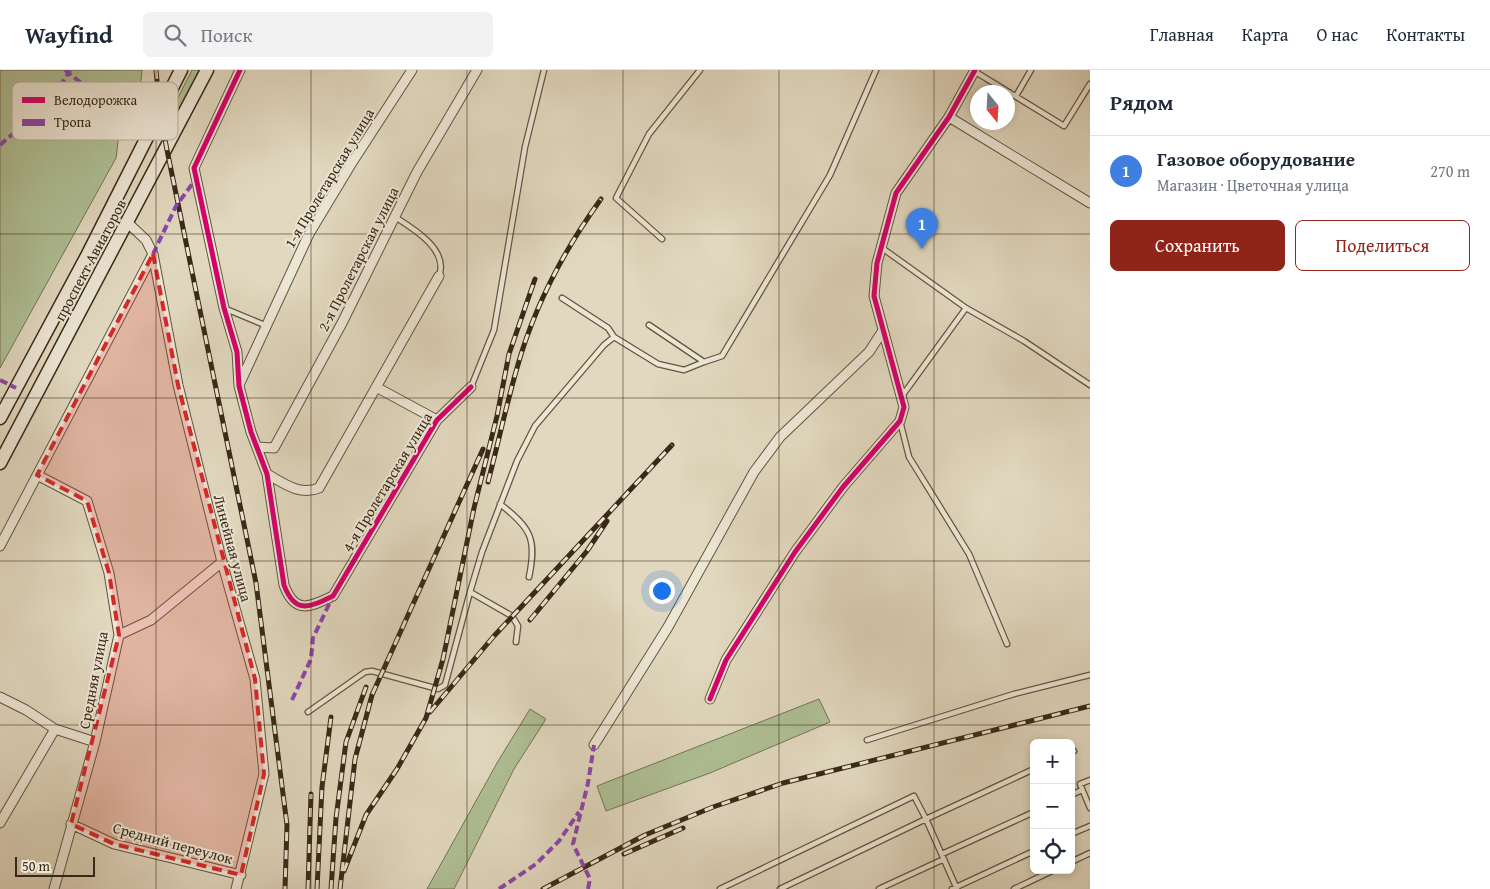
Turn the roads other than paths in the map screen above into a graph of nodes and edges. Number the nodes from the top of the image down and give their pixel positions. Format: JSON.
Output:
{"nodes":[{"id":1,"x":181,"y":70,"type":"edge"},
{"id":2,"x":207,"y":70,"type":"edge"},
{"id":3,"x":240,"y":70,"type":"edge"},
{"id":4,"x":412,"y":70,"type":"edge"},
{"id":5,"x":477,"y":70,"type":"edge"},
{"id":6,"x":544,"y":70,"type":"edge"},
{"id":7,"x":700,"y":70,"type":"edge"},
{"id":8,"x":876,"y":70,"type":"edge"},
{"id":9,"x":975,"y":70,"type":"edge"},
{"id":10,"x":1031,"y":70,"type":"edge"},
{"id":11,"x":175,"y":82,"type":"edge"},
{"id":12,"x":1090,"y":84,"type":"edge"},
{"id":13,"x":1016,"y":96,"type":"junction"},
{"id":14,"x":949,"y":116,"type":"junction"},
{"id":15,"x":178,"y":126,"type":"edge"},
{"id":16,"x":146,"y":140,"type":"edge"},
{"id":17,"x":171,"y":140,"type":"edge"},
{"id":18,"x":1090,"y":203,"type":"edge"},
{"id":19,"x":395,"y":217,"type":"junction"},
{"id":20,"x":128,"y":223,"type":"junction"},
{"id":21,"x":662,"y":238,"type":"dead end"},
{"id":22,"x":881,"y":248,"type":"junction"},
{"id":23,"x":153,"y":254,"type":"junction"},
{"id":24,"x":439,"y":276,"type":"joint"},
{"id":25,"x":562,"y":298,"type":"dead end"},
{"id":26,"x":224,"y":308,"type":"junction"},
{"id":27,"x":966,"y":308,"type":"junction"},
{"id":28,"x":649,"y":325,"type":"dead end"},
{"id":29,"x":267,"y":326,"type":"junction"},
{"id":30,"x":882,"y":332,"type":"junction"},
{"id":31,"x":614,"y":337,"type":"junction"},
{"id":32,"x":704,"y":362,"type":"junction"},
{"id":33,"x":1090,"y":385,"type":"edge"},
{"id":34,"x":239,"y":386,"type":"junction"},
{"id":35,"x":376,"y":387,"type":"junction"},
{"id":36,"x":471,"y":387,"type":"joint"},
{"id":37,"x":902,"y":397,"type":"junction"},
{"id":38,"x":0,"y":418,"type":"edge"},
{"id":39,"x":437,"y":420,"type":"junction"},
{"id":40,"x":900,"y":421,"type":"junction"},
{"id":41,"x":257,"y":448,"type":"junction"},
{"id":42,"x":0,"y":463,"type":"edge"},
{"id":43,"x":267,"y":474,"type":"junction"},
{"id":44,"x":38,"y":475,"type":"junction"},
{"id":45,"x":500,"y":504,"type":"junction"},
{"id":46,"x":0,"y":546,"type":"edge"},
{"id":47,"x":222,"y":562,"type":"junction"},
{"id":48,"x":529,"y":577,"type":"dead end"},
{"id":49,"x":470,"y":592,"type":"junction"},
{"id":50,"x":119,"y":635,"type":"junction"},
{"id":51,"x":516,"y":642,"type":"dead end"},
{"id":52,"x":1007,"y":644,"type":"dead end"},
{"id":53,"x":1090,"y":675,"type":"edge"},
{"id":54,"x":0,"y":697,"type":"edge"},
{"id":55,"x":710,"y":700,"type":"dead end"},
{"id":56,"x":308,"y":712,"type":"dead end"},
{"id":57,"x":55,"y":729,"type":"junction"},
{"id":58,"x":867,"y":740,"type":"dead end"},
{"id":59,"x":95,"y":742,"type":"junction"},
{"id":60,"x":594,"y":745,"type":"dead end"},
{"id":61,"x":1030,"y":771,"type":"edge"},
{"id":62,"x":1090,"y":780,"type":"edge"},
{"id":63,"x":1082,"y":790,"type":"junction"},
{"id":64,"x":1075,"y":793,"type":"edge"},
{"id":65,"x":1090,"y":808,"type":"edge"},
{"id":66,"x":1030,"y":814,"type":"edge"},
{"id":67,"x":926,"y":819,"type":"junction"},
{"id":68,"x":0,"y":823,"type":"edge"},
{"id":69,"x":71,"y":824,"type":"junction"},
{"id":70,"x":1090,"y":826,"type":"edge"},
{"id":71,"x":1075,"y":832,"type":"edge"},
{"id":72,"x":1090,"y":853,"type":"edge"},
{"id":73,"x":1030,"y":854,"type":"edge"},
{"id":74,"x":942,"y":856,"type":"junction"},
{"id":75,"x":1075,"y":860,"type":"edge"},
{"id":76,"x":1046,"y":874,"type":"edge"},
{"id":77,"x":241,"y":875,"type":"junction"},
{"id":78,"x":955,"y":888,"type":"edge"},
{"id":79,"x":54,"y":889,"type":"edge"},
{"id":80,"x":236,"y":889,"type":"edge"},
{"id":81,"x":720,"y":889,"type":"edge"},
{"id":82,"x":780,"y":889,"type":"edge"},
{"id":83,"x":879,"y":889,"type":"edge"},
{"id":84,"x":1014,"y":889,"type":"edge"}],
"edges":[{"from":1,"to":11,"type":"main road","name":"проспект Авиаторов"},
{"from":2,"to":15,"type":"main road","name":"проспект Авиаторов"},
{"from":3,"to":26,"type":"street"},
{"from":4,"to":29,"type":"street","name":"1-я Пролетарская улица"},
{"from":5,"to":19,"type":"street","name":"2-я Пролетарская улица"},
{"from":6,"to":36,"type":"lane","name":"4-я Пролетарская улица"},
{"from":7,"to":21,"type":"lane"},
{"from":8,"to":32,"type":"lane"},
{"from":9,"to":13,"type":"lane"},
{"from":9,"to":14,"type":"street"},
{"from":10,"to":13,"type":"lane"},
{"from":12,"to":13,"type":"lane"},
{"from":14,"to":18,"type":"street"},
{"from":14,"to":22,"type":"street"},
{"from":16,"to":38,"type":"main road","name":"проспект Авиаторов"},
{"from":17,"to":20,"type":"main road","name":"проспект Авиаторов"},
{"from":19,"to":24,"type":"lane"},
{"from":19,"to":41,"type":"street","name":"2-я Пролетарская улица"},
{"from":20,"to":23,"type":"street","name":"Линейная улица"},
{"from":20,"to":42,"type":"main road","name":"проспект Авиаторов"},
{"from":22,"to":27,"type":"lane"},
{"from":22,"to":30,"type":"street"},
{"from":23,"to":44,"type":"street"},
{"from":23,"to":47,"type":"street","name":"Линейная улица"},
{"from":24,"to":35,"type":"street"},
{"from":25,"to":31,"type":"lane"},
{"from":26,"to":29,"type":"lane"},
{"from":26,"to":34,"type":"street"},
{"from":27,"to":33,"type":"lane"},
{"from":27,"to":37,"type":"lane"},
{"from":28,"to":32,"type":"lane"},
{"from":29,"to":34,"type":"street","name":"1-я Пролетарская улица"},
{"from":30,"to":37,"type":"street"},
{"from":30,"to":60,"type":"street"},
{"from":31,"to":32,"type":"lane"},
{"from":31,"to":45,"type":"lane"},
{"from":34,"to":41,"type":"street"},
{"from":35,"to":39,"type":"street"},
{"from":35,"to":43,"type":"street"},
{"from":36,"to":39,"type":"street","name":"4-я Пролетарская улица"},
{"from":37,"to":40,"type":"street"},
{"from":39,"to":43,"type":"street","name":"4-я Пролетарская улица"},
{"from":40,"to":52,"type":"lane"},
{"from":40,"to":55,"type":"street"},
{"from":41,"to":43,"type":"street"},
{"from":44,"to":46,"type":"street"},
{"from":44,"to":50,"type":"street","name":"Средняя улица"},
{"from":45,"to":48,"type":"lane"},
{"from":45,"to":49,"type":"lane"},
{"from":47,"to":50,"type":"street"},
{"from":47,"to":77,"type":"street","name":"Линейная улица"},
{"from":49,"to":51,"type":"lane"},
{"from":49,"to":56,"type":"lane"},
{"from":50,"to":59,"type":"street","name":"Средняя улица"},
{"from":53,"to":58,"type":"lane"},
{"from":54,"to":57,"type":"street"},
{"from":57,"to":59,"type":"street"},
{"from":57,"to":68,"type":"street"},
{"from":59,"to":69,"type":"street","name":"Средняя улица"},
{"from":61,"to":67,"type":"lane"},
{"from":62,"to":63,"type":"lane"},
{"from":63,"to":64,"type":"lane"},
{"from":63,"to":65,"type":"lane"},
{"from":66,"to":74,"type":"lane"},
{"from":67,"to":74,"type":"lane"},
{"from":67,"to":81,"type":"lane"},
{"from":67,"to":82,"type":"lane"},
{"from":69,"to":77,"type":"street","name":"Средний переулок"},
{"from":69,"to":79,"type":"street","name":"Средняя улица"},
{"from":70,"to":71,"type":"lane"},
{"from":72,"to":75,"type":"lane"},
{"from":73,"to":78,"type":"lane"},
{"from":74,"to":78,"type":"lane"},
{"from":74,"to":83,"type":"lane"},
{"from":76,"to":84,"type":"lane"},
{"from":77,"to":80,"type":"street","name":"Линейная улица"}]}
